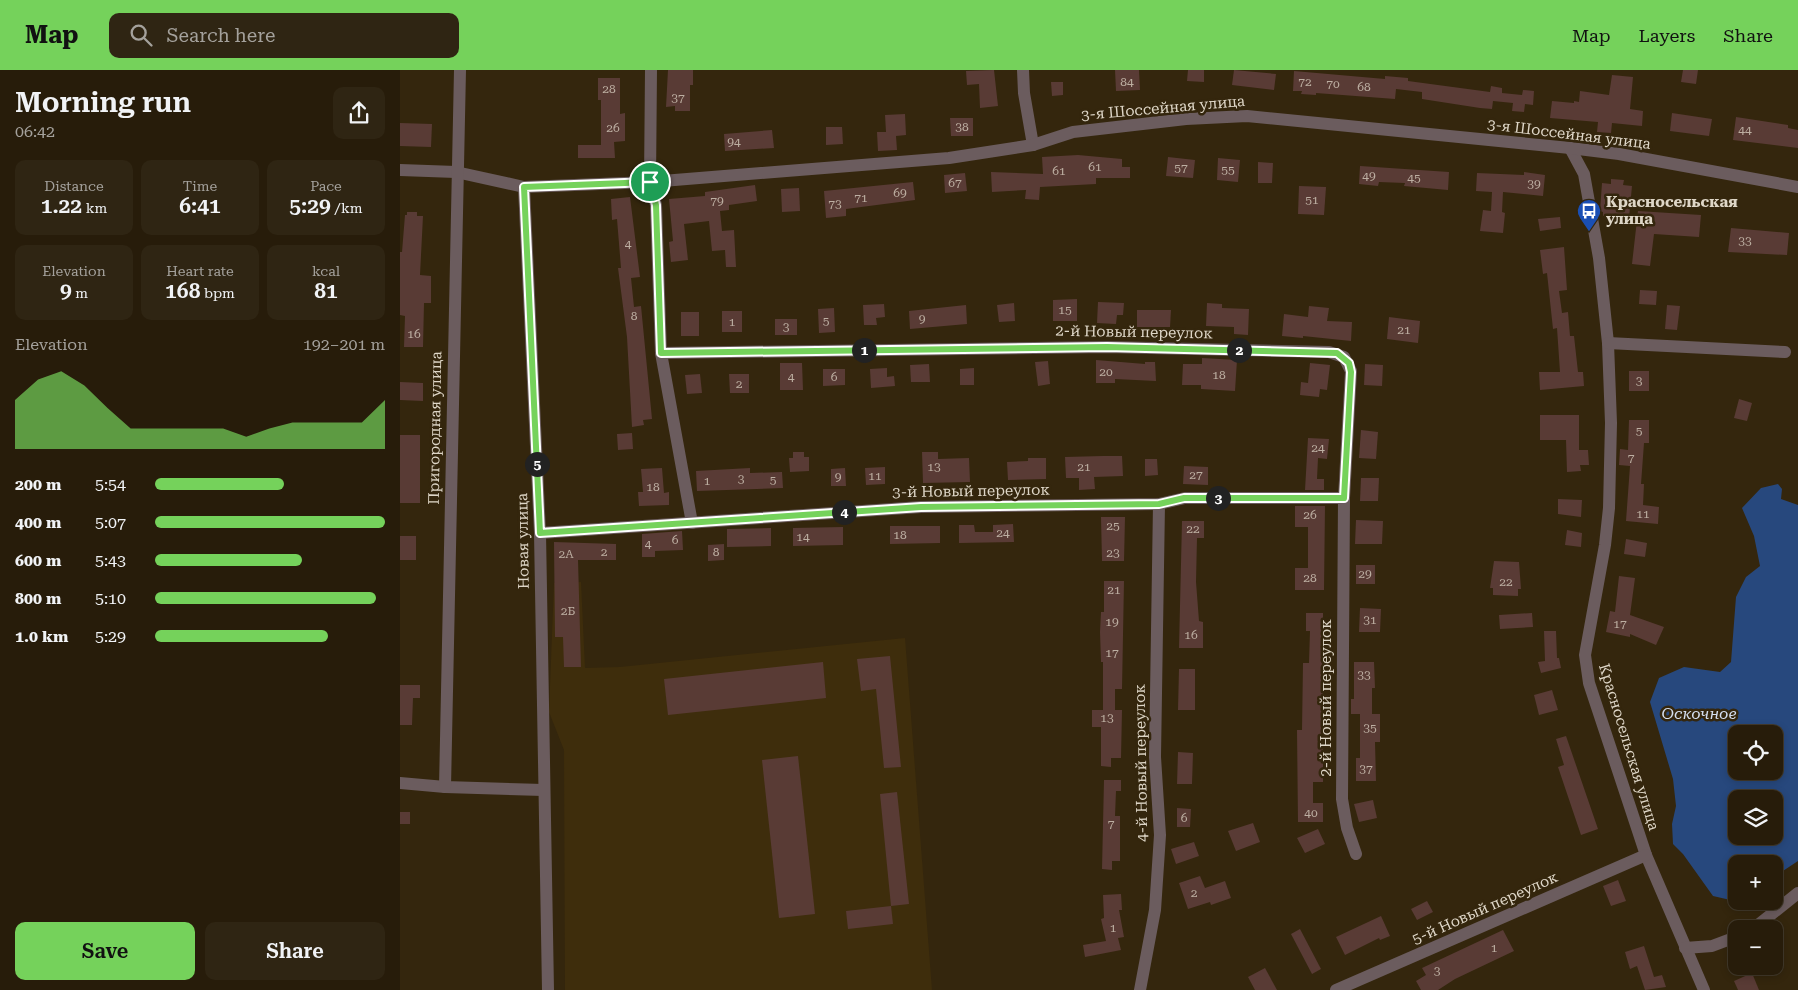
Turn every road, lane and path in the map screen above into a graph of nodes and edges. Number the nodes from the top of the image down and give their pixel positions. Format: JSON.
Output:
{"nodes":[{"id":1,"x":460,"y":70,"type":"edge"},
{"id":2,"x":651,"y":70,"type":"edge"},
{"id":3,"x":1023,"y":70,"type":"edge"},
{"id":4,"x":1033,"y":145,"type":"junction"},
{"id":5,"x":1570,"y":148,"type":"junction"},
{"id":6,"x":400,"y":170,"type":"edge"},
{"id":7,"x":456,"y":172,"type":"junction"},
{"id":8,"x":650,"y":182,"type":"junction"},
{"id":9,"x":524,"y":187,"type":"junction"},
{"id":10,"x":1798,"y":187,"type":"edge"},
{"id":11,"x":1608,"y":343,"type":"junction"},
{"id":12,"x":1785,"y":352,"type":"dead end"},
{"id":13,"x":661,"y":353,"type":"junction"},
{"id":14,"x":1344,"y":498,"type":"junction"},
{"id":15,"x":1159,"y":504,"type":"junction"},
{"id":16,"x":692,"y":523,"type":"junction"},
{"id":17,"x":540,"y":533,"type":"junction"},
{"id":18,"x":400,"y":783,"type":"edge"},
{"id":19,"x":445,"y":787,"type":"junction"},
{"id":20,"x":543,"y":790,"type":"junction"},
{"id":21,"x":1356,"y":854,"type":"dead end"},
{"id":22,"x":1646,"y":855,"type":"junction"},
{"id":23,"x":1798,"y":893,"type":"edge"},
{"id":24,"x":1764,"y":920,"type":"edge"},
{"id":25,"x":1728,"y":940,"type":"edge"},
{"id":26,"x":1685,"y":948,"type":"junction"},
{"id":27,"x":548,"y":990,"type":"edge"},
{"id":28,"x":1140,"y":990,"type":"edge"},
{"id":29,"x":1336,"y":990,"type":"edge"},
{"id":30,"x":1704,"y":990,"type":"edge"}],
"edges":[{"from":1,"to":7,"type":"street","name":"Пригородная улица"},
{"from":2,"to":8,"type":"street"},
{"from":3,"to":4,"type":"street"},
{"from":4,"to":5,"type":"street","name":"3-я Шоссейная улица"},
{"from":4,"to":8,"type":"street","name":"3-я Шоссейная улица"},
{"from":5,"to":10,"type":"street","name":"3-я Шоссейная улица"},
{"from":5,"to":11,"type":"street","name":"Красносельская улица"},
{"from":6,"to":7,"type":"street"},
{"from":7,"to":9,"type":"street"},
{"from":7,"to":19,"type":"street","name":"Пригородная улица"},
{"from":8,"to":9,"type":"street"},
{"from":8,"to":13,"type":"street"},
{"from":9,"to":17,"type":"street","name":"Новая улица"},
{"from":11,"to":12,"type":"street"},
{"from":11,"to":22,"type":"street","name":"Красносельская улица"},
{"from":13,"to":14,"type":"street","name":"2-й Новый переулок"},
{"from":13,"to":16,"type":"street"},
{"from":14,"to":15,"type":"street","name":"3-й Новый переулок"},
{"from":14,"to":21,"type":"street","name":"2-й Новый переулок"},
{"from":15,"to":16,"type":"street","name":"3-й Новый переулок"},
{"from":15,"to":28,"type":"street","name":"4-й Новый переулок"},
{"from":16,"to":17,"type":"street","name":"3-й Новый переулок"},
{"from":17,"to":20,"type":"street","name":"Новая улица"},
{"from":18,"to":19,"type":"street"},
{"from":19,"to":20,"type":"street"},
{"from":20,"to":27,"type":"street","name":"Новая улица"},
{"from":22,"to":26,"type":"street","name":"Красносельская улица"},
{"from":22,"to":29,"type":"street","name":"5-й Новый переулок"},
{"from":23,"to":24,"type":"street"},
{"from":25,"to":26,"type":"street"},
{"from":26,"to":30,"type":"street","name":"Красносельская улица"}]}
